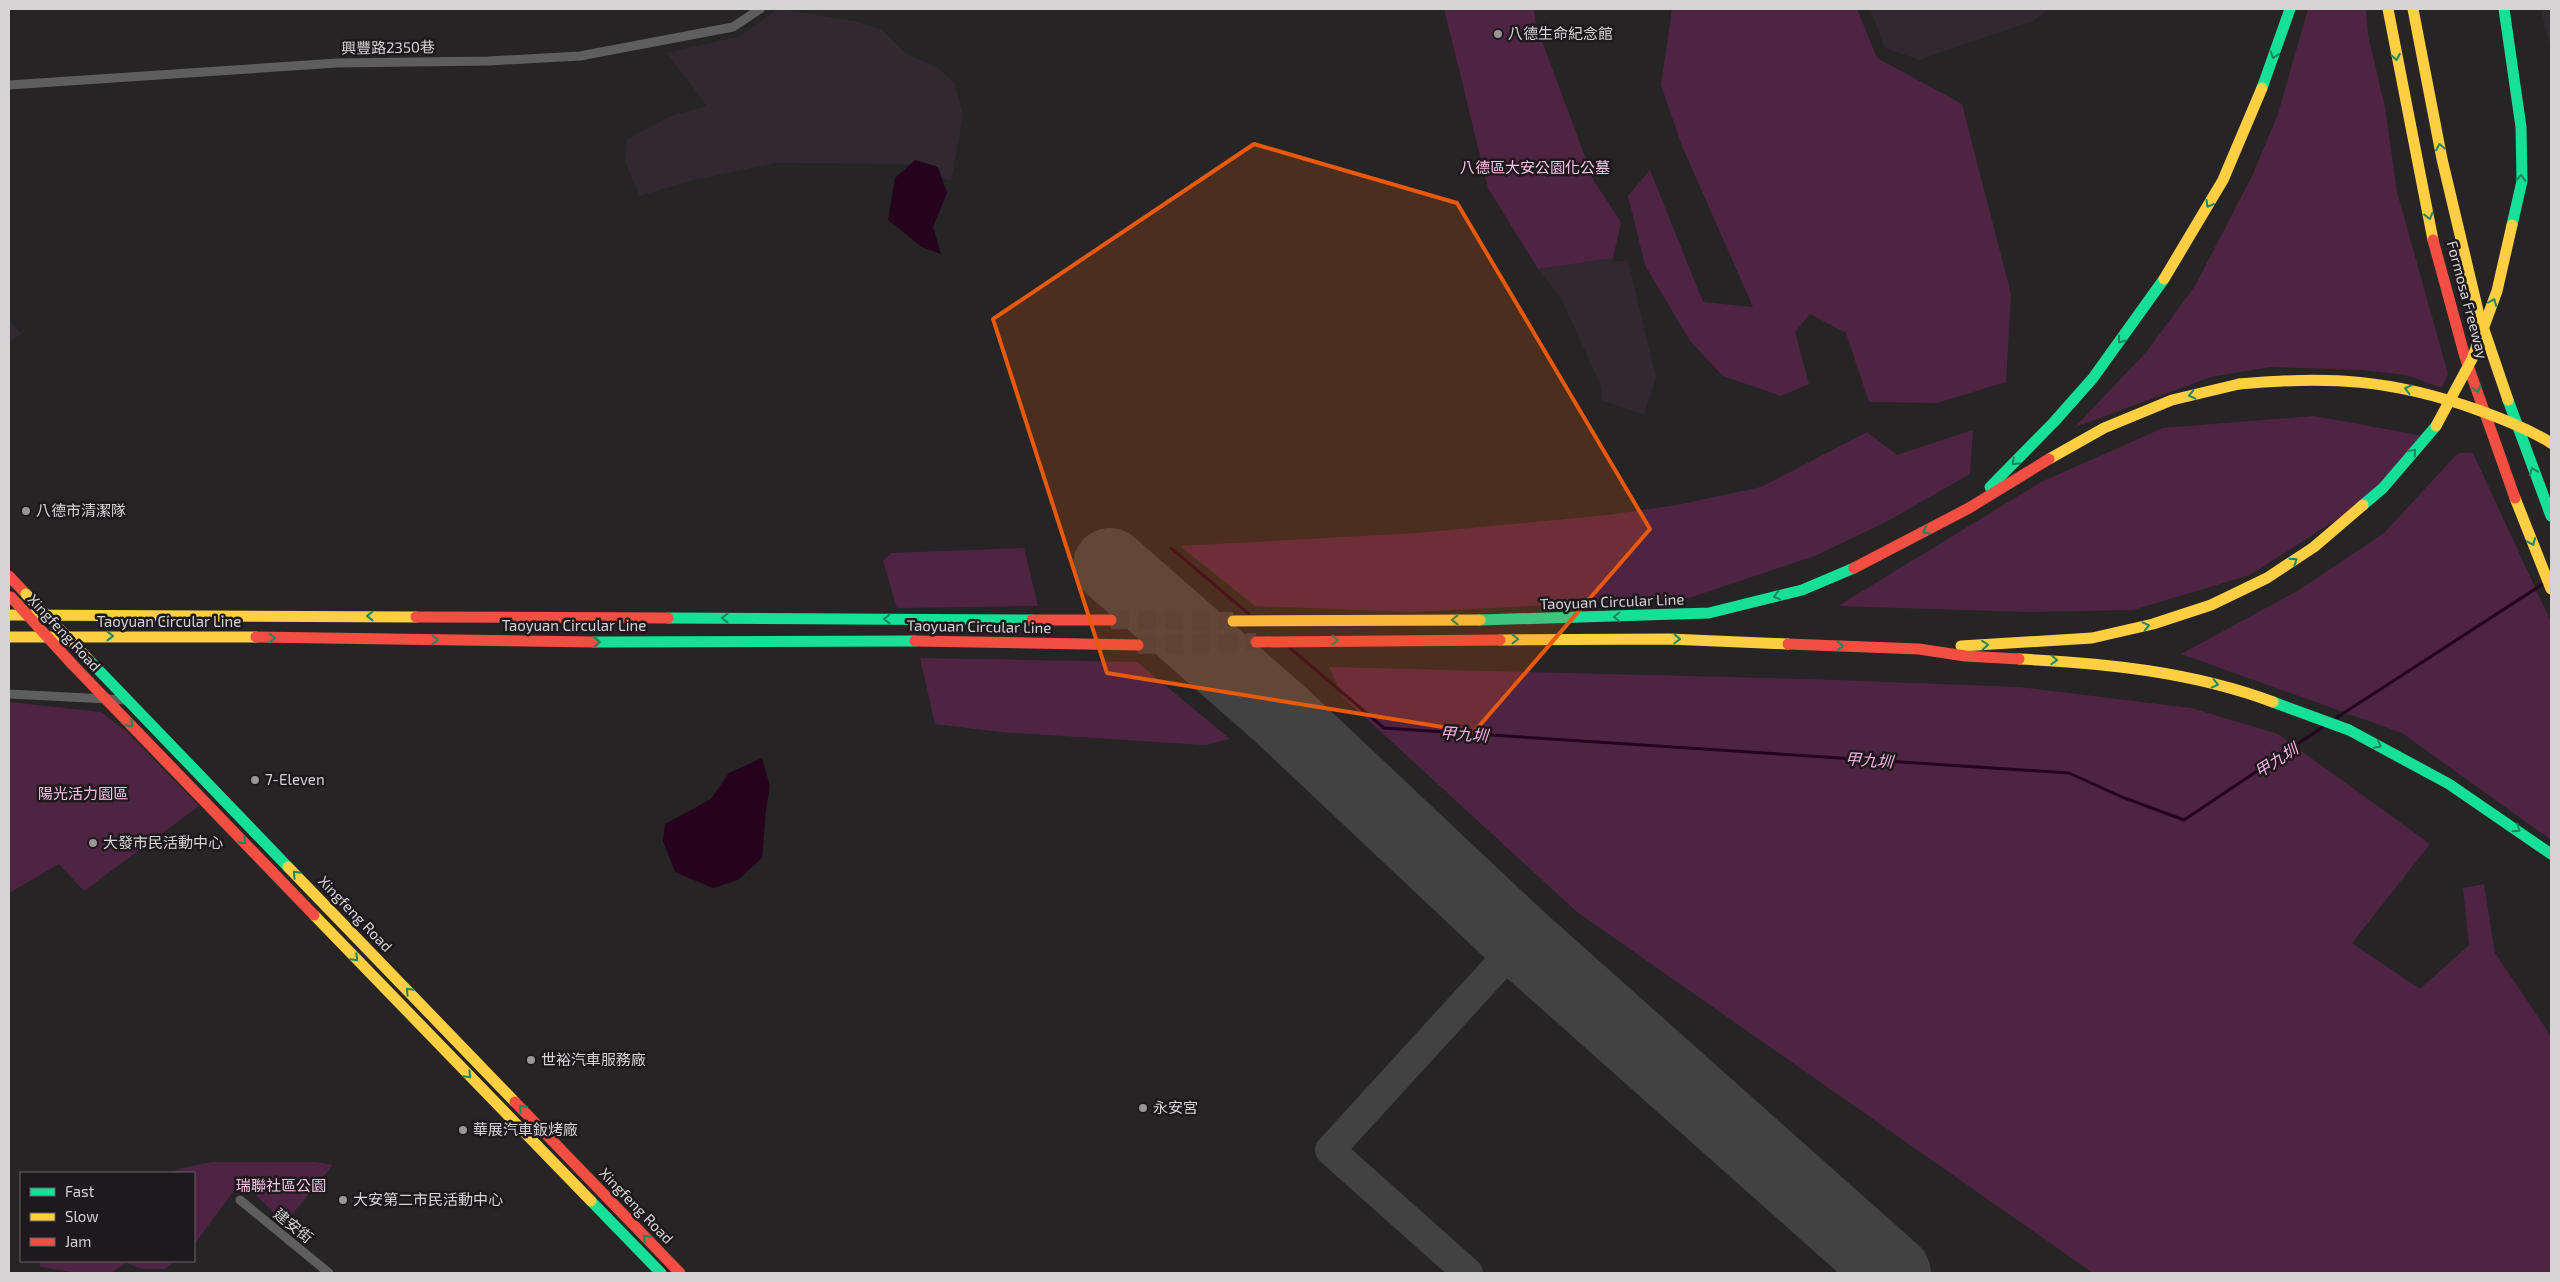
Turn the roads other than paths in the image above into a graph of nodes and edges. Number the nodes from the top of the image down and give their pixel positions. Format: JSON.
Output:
{"nodes":[{"id":1,"x":760,"y":9,"type":"edge"},
{"id":2,"x":2290,"y":9,"type":"edge"},
{"id":3,"x":2388,"y":9,"type":"edge"},
{"id":4,"x":2413,"y":9,"type":"edge"},
{"id":5,"x":2504,"y":9,"type":"edge"},
{"id":6,"x":9,"y":85,"type":"edge"},
{"id":7,"x":2551,"y":442,"type":"edge"},
{"id":8,"x":1969,"y":508,"type":"junction"},
{"id":9,"x":2551,"y":516,"type":"edge"},
{"id":10,"x":9,"y":576,"type":"edge"},
{"id":11,"x":2549,"y":584,"type":"edge"},
{"id":12,"x":10,"y":596,"type":"edge"},
{"id":13,"x":9,"y":615,"type":"edge"},
{"id":14,"x":1111,"y":620,"type":"tunnel mouth"},
{"id":15,"x":1233,"y":621,"type":"tunnel mouth"},
{"id":16,"x":9,"y":637,"type":"edge"},
{"id":17,"x":1256,"y":642,"type":"tunnel mouth"},
{"id":18,"x":1138,"y":645,"type":"tunnel mouth"},
{"id":19,"x":1918,"y":649,"type":"junction"},
{"id":20,"x":9,"y":694,"type":"edge"},
{"id":21,"x":106,"y":699,"type":"junction"},
{"id":22,"x":127,"y":700,"type":"junction"},
{"id":23,"x":2551,"y":854,"type":"edge"},
{"id":24,"x":240,"y":1200,"type":"dead end"},
{"id":25,"x":329,"y":1273,"type":"edge"},
{"id":26,"x":662,"y":1273,"type":"edge"},
{"id":27,"x":680,"y":1273,"type":"edge"}],
"edges":[{"from":1,"to":6,"type":"street","name":"興豐路2350巷"},
{"from":2,"to":8,"type":"main road","one_way":true},
{"from":3,"to":11,"type":"main road","name":"Formosa Freeway","one_way":true},
{"from":9,"to":4,"type":"main road","name":"Formosa Freeway","one_way":true},
{"from":19,"to":5,"type":"main road","one_way":true,"bridge":true},
{"from":7,"to":8,"type":"main road","one_way":true,"bridge":true},
{"from":8,"to":15,"type":"main road","name":"Taoyuan Circular Line","one_way":true},
{"from":10,"to":22,"type":"main road","name":"Xingfeng Road","bridge":true},
{"from":12,"to":21,"type":"main road","name":"Xingfeng Road","bridge":true},
{"from":14,"to":13,"type":"main road","name":"Taoyuan Circular Line","one_way":true},
{"from":16,"to":18,"type":"main road","name":"Taoyuan Circular Line","one_way":true},
{"from":17,"to":19,"type":"main road","one_way":true},
{"from":19,"to":23,"type":"main road","one_way":true},
{"from":20,"to":21,"type":"street"},
{"from":21,"to":22,"type":"street"},
{"from":21,"to":26,"type":"main road","name":"Xingfeng Road","one_way":true},
{"from":27,"to":22,"type":"main road","name":"Xingfeng Road","one_way":true},
{"from":24,"to":25,"type":"street","name":"建安街"}]}
